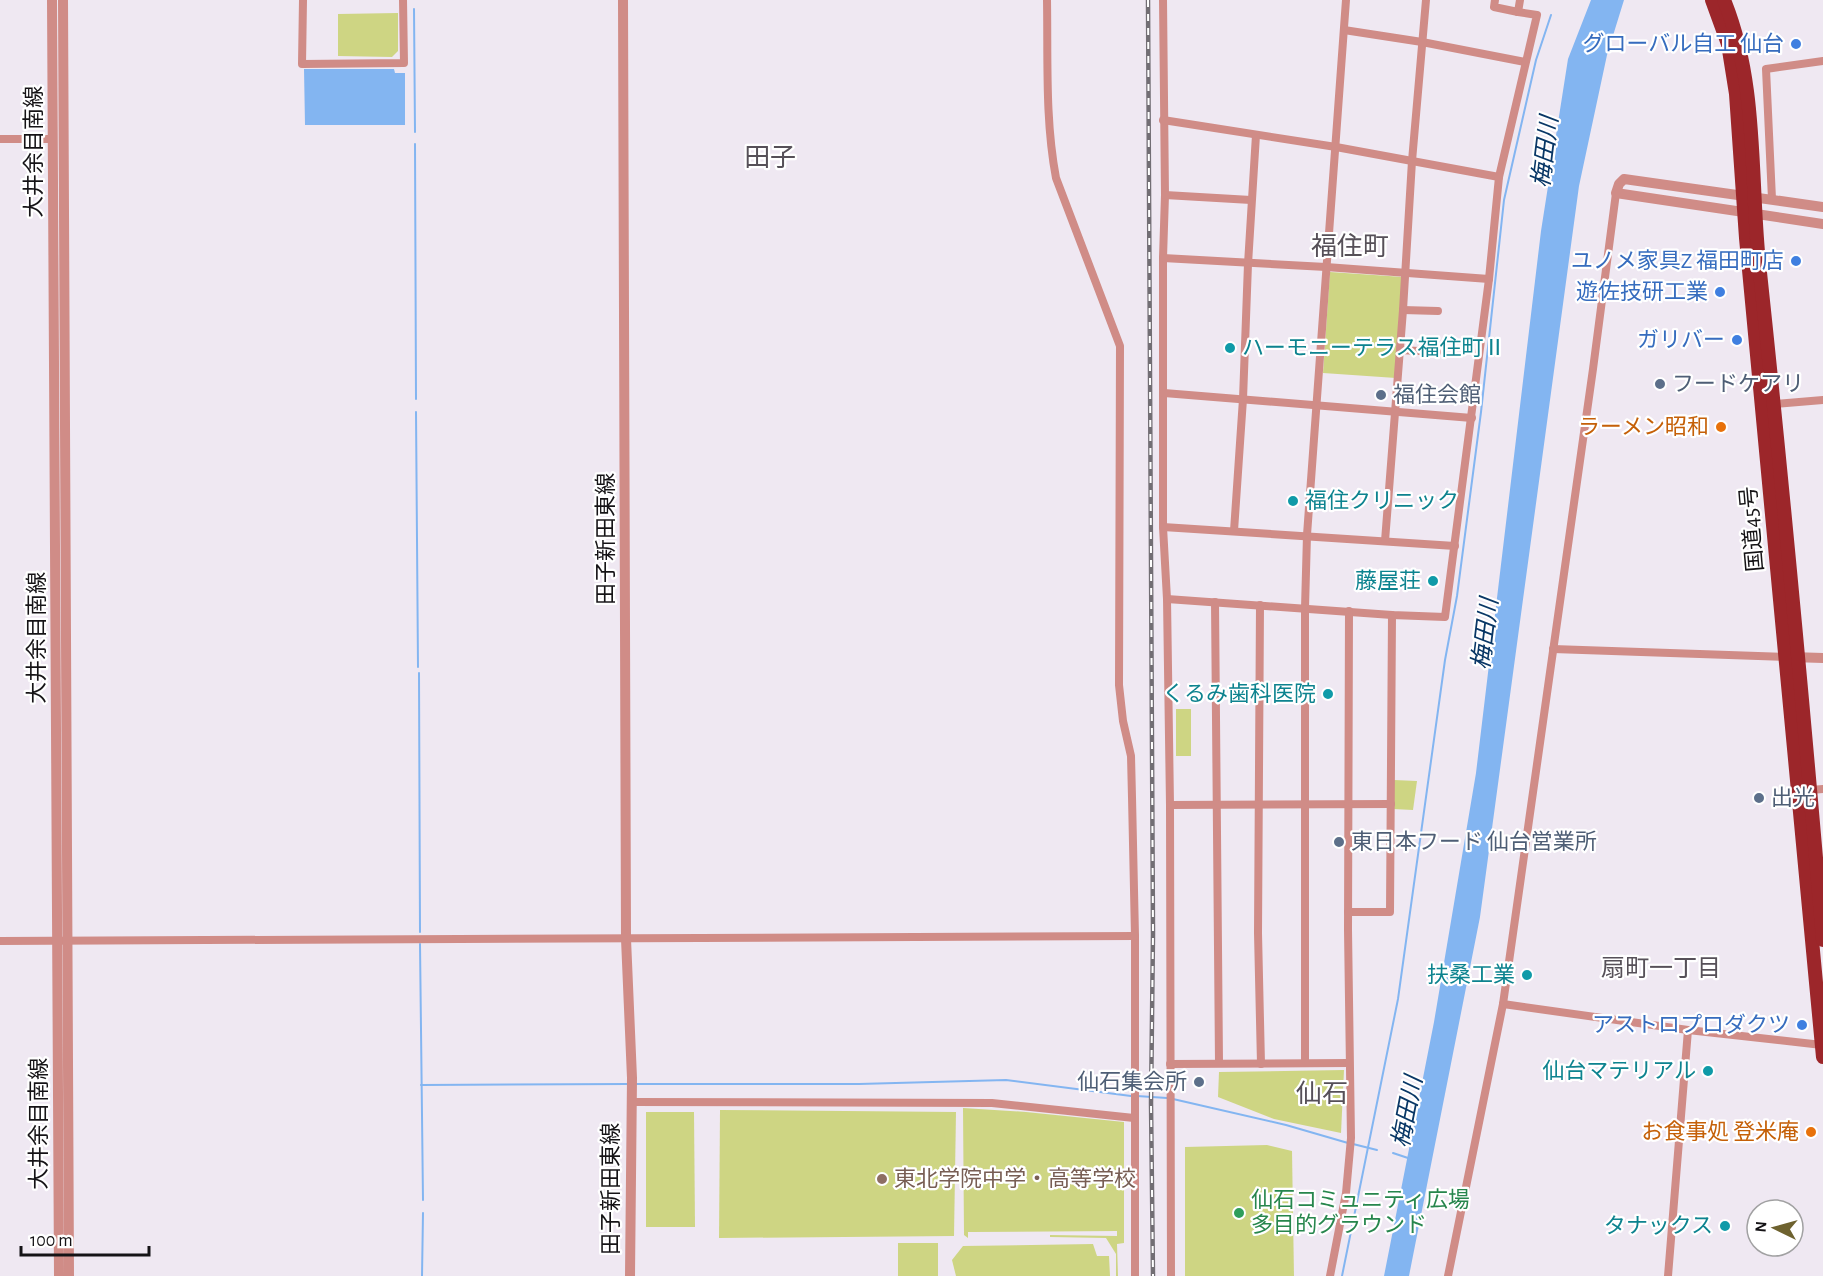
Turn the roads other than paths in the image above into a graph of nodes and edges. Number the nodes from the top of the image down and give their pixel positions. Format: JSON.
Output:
{"nodes":[{"id":1,"x":52,"y":0,"type":"edge"},
{"id":2,"x":63,"y":0,"type":"edge"},
{"id":3,"x":303,"y":0,"type":"edge"},
{"id":4,"x":403,"y":0,"type":"edge"},
{"id":5,"x":623,"y":0,"type":"edge"},
{"id":6,"x":1047,"y":0,"type":"edge"},
{"id":7,"x":1163,"y":0,"type":"edge"},
{"id":8,"x":1346,"y":0,"type":"edge"},
{"id":9,"x":1426,"y":0,"type":"edge"},
{"id":10,"x":1495,"y":0,"type":"edge"},
{"id":11,"x":1520,"y":0,"type":"edge"},
{"id":12,"x":1712,"y":0,"type":"edge"},
{"id":13,"x":1724,"y":0,"type":"edge"},
{"id":14,"x":1518,"y":12,"type":"junction"},
{"id":15,"x":1344,"y":30,"type":"junction"},
{"id":16,"x":1422,"y":42,"type":"junction"},
{"id":17,"x":1823,"y":61,"type":"edge"},
{"id":18,"x":1525,"y":62,"type":"junction"},
{"id":19,"x":1163,"y":120,"type":"junction"},
{"id":20,"x":1256,"y":135,"type":"junction"},
{"id":21,"x":0,"y":139,"type":"edge"},
{"id":22,"x":53,"y":139,"type":"junction"},
{"id":23,"x":1336,"y":147,"type":"junction"},
{"id":24,"x":1412,"y":161,"type":"junction"},
{"id":25,"x":1499,"y":177,"type":"junction"},
{"id":26,"x":1616,"y":193,"type":"junction"},
{"id":27,"x":1165,"y":195,"type":"junction"},
{"id":28,"x":1749,"y":197,"type":"junction"},
{"id":29,"x":1772,"y":199,"type":"junction"},
{"id":30,"x":1251,"y":200,"type":"junction"},
{"id":31,"x":1823,"y":207,"type":"edge"},
{"id":32,"x":1750,"y":212,"type":"junction"},
{"id":33,"x":1823,"y":224,"type":"edge"},
{"id":34,"x":1162,"y":258,"type":"junction"},
{"id":35,"x":1248,"y":264,"type":"junction"},
{"id":36,"x":1326,"y":267,"type":"junction"},
{"id":37,"x":1406,"y":273,"type":"junction"},
{"id":38,"x":1489,"y":279,"type":"junction"},
{"id":39,"x":1403,"y":310,"type":"junction"},
{"id":40,"x":1438,"y":311,"type":"dead end"},
{"id":41,"x":1400,"y":350,"type":"junction"},
{"id":42,"x":1437,"y":352,"type":"dead end"},
{"id":43,"x":1164,"y":393,"type":"junction"},
{"id":44,"x":1244,"y":399,"type":"junction"},
{"id":45,"x":1823,"y":400,"type":"edge"},
{"id":46,"x":1774,"y":404,"type":"junction"},
{"id":47,"x":1317,"y":406,"type":"junction"},
{"id":48,"x":1395,"y":412,"type":"junction"},
{"id":49,"x":1472,"y":418,"type":"junction"},
{"id":50,"x":1163,"y":527,"type":"junction"},
{"id":51,"x":1234,"y":531,"type":"junction"},
{"id":52,"x":1307,"y":535,"type":"junction"},
{"id":53,"x":1385,"y":541,"type":"junction"},
{"id":54,"x":1455,"y":546,"type":"junction"},
{"id":55,"x":1167,"y":599,"type":"junction"},
{"id":56,"x":1215,"y":602,"type":"junction"},
{"id":57,"x":1260,"y":605,"type":"junction"},
{"id":58,"x":1305,"y":608,"type":"junction"},
{"id":59,"x":1349,"y":611,"type":"junction"},
{"id":60,"x":1392,"y":615,"type":"junction"},
{"id":61,"x":1553,"y":649,"type":"junction"},
{"id":62,"x":1791,"y":657,"type":"junction"},
{"id":63,"x":1823,"y":658,"type":"edge"},
{"id":64,"x":1816,"y":790,"type":"edge"},
{"id":65,"x":1216,"y":804,"type":"junction"},
{"id":66,"x":1259,"y":804,"type":"junction"},
{"id":67,"x":1304,"y":804,"type":"junction"},
{"id":68,"x":1348,"y":804,"type":"junction"},
{"id":69,"x":1391,"y":804,"type":"junction"},
{"id":70,"x":1170,"y":805,"type":"junction"},
{"id":71,"x":1821,"y":888,"type":"edge"},
{"id":72,"x":1348,"y":912,"type":"junction"},
{"id":73,"x":1135,"y":936,"type":"junction"},
{"id":74,"x":626,"y":939,"type":"junction"},
{"id":75,"x":63,"y":940,"type":"junction"},
{"id":76,"x":1823,"y":940,"type":"edge"},
{"id":77,"x":0,"y":941,"type":"edge"},
{"id":78,"x":1503,"y":1004,"type":"junction"},
{"id":79,"x":1688,"y":1030,"type":"junction"},
{"id":80,"x":1823,"y":1048,"type":"edge"},
{"id":81,"x":1220,"y":1063,"type":"junction"},
{"id":82,"x":1305,"y":1063,"type":"junction"},
{"id":83,"x":1170,"y":1064,"type":"junction"},
{"id":84,"x":1261,"y":1064,"type":"junction"},
{"id":85,"x":1349,"y":1064,"type":"junction"},
{"id":86,"x":631,"y":1102,"type":"junction"},
{"id":87,"x":1134,"y":1118,"type":"junction"},
{"id":88,"x":59,"y":1276,"type":"edge"},
{"id":89,"x":69,"y":1276,"type":"edge"},
{"id":90,"x":630,"y":1276,"type":"edge"},
{"id":91,"x":1135,"y":1276,"type":"edge"},
{"id":92,"x":1171,"y":1276,"type":"edge"},
{"id":93,"x":1330,"y":1276,"type":"edge"},
{"id":94,"x":1448,"y":1276,"type":"edge"},
{"id":95,"x":1668,"y":1276,"type":"edge"}],
"edges":[{"from":1,"to":22,"type":"street","name":"大井余目南線"},
{"from":2,"to":75,"type":"street"},
{"from":3,"to":4,"type":"street"},
{"from":5,"to":74,"type":"street","name":"田子新田東線"},
{"from":6,"to":73,"type":"street"},
{"from":7,"to":19,"type":"street"},
{"from":8,"to":15,"type":"street"},
{"from":9,"to":16,"type":"street"},
{"from":10,"to":14,"type":"street"},
{"from":11,"to":14,"type":"street"},
{"from":12,"to":28,"type":"highway","name":"国道45号"},
{"from":13,"to":28,"type":"highway","name":"国道45号"},
{"from":14,"to":18,"type":"street"},
{"from":15,"to":16,"type":"street"},
{"from":15,"to":23,"type":"street"},
{"from":16,"to":18,"type":"street"},
{"from":16,"to":24,"type":"street"},
{"from":17,"to":29,"type":"street"},
{"from":18,"to":25,"type":"street"},
{"from":19,"to":20,"type":"street"},
{"from":19,"to":27,"type":"street"},
{"from":20,"to":23,"type":"street"},
{"from":20,"to":30,"type":"street"},
{"from":21,"to":22,"type":"street"},
{"from":22,"to":75,"type":"street","name":"大井余目南線"},
{"from":23,"to":24,"type":"street"},
{"from":23,"to":36,"type":"street"},
{"from":24,"to":25,"type":"street"},
{"from":24,"to":37,"type":"street"},
{"from":25,"to":38,"type":"street"},
{"from":26,"to":28,"type":"street"},
{"from":26,"to":32,"type":"street"},
{"from":26,"to":61,"type":"street"},
{"from":27,"to":30,"type":"street"},
{"from":27,"to":34,"type":"street"},
{"from":28,"to":29,"type":"street"},
{"from":28,"to":32,"type":"highway","name":"国道45号"},
{"from":29,"to":31,"type":"street"},
{"from":30,"to":35,"type":"street"},
{"from":32,"to":33,"type":"street"},
{"from":32,"to":46,"type":"highway","name":"国道45号"},
{"from":32,"to":62,"type":"highway","name":"国道45号"},
{"from":34,"to":35,"type":"street"},
{"from":34,"to":43,"type":"street"},
{"from":35,"to":36,"type":"street"},
{"from":35,"to":44,"type":"street"},
{"from":36,"to":37,"type":"street"},
{"from":36,"to":47,"type":"street"},
{"from":37,"to":38,"type":"street"},
{"from":37,"to":39,"type":"street"},
{"from":38,"to":49,"type":"street"},
{"from":39,"to":40,"type":"street"},
{"from":39,"to":41,"type":"street"},
{"from":41,"to":42,"type":"street"},
{"from":41,"to":48,"type":"street"},
{"from":43,"to":44,"type":"street"},
{"from":43,"to":50,"type":"street"},
{"from":44,"to":47,"type":"street"},
{"from":44,"to":51,"type":"street"},
{"from":45,"to":46,"type":"street"},
{"from":46,"to":62,"type":"highway","name":"国道45号"},
{"from":47,"to":48,"type":"street"},
{"from":47,"to":52,"type":"street"},
{"from":48,"to":49,"type":"street"},
{"from":48,"to":53,"type":"street"},
{"from":49,"to":54,"type":"street"},
{"from":50,"to":51,"type":"street"},
{"from":50,"to":55,"type":"street"},
{"from":51,"to":52,"type":"street"},
{"from":52,"to":53,"type":"street"},
{"from":52,"to":58,"type":"street"},
{"from":53,"to":54,"type":"street"},
{"from":54,"to":60,"type":"street"},
{"from":55,"to":56,"type":"street"},
{"from":55,"to":70,"type":"street"},
{"from":56,"to":57,"type":"street"},
{"from":56,"to":65,"type":"street"},
{"from":57,"to":58,"type":"street"},
{"from":57,"to":66,"type":"street"},
{"from":58,"to":59,"type":"street"},
{"from":58,"to":67,"type":"street"},
{"from":59,"to":60,"type":"street"},
{"from":59,"to":68,"type":"street"},
{"from":60,"to":69,"type":"street"},
{"from":61,"to":62,"type":"street"},
{"from":61,"to":78,"type":"street"},
{"from":62,"to":63,"type":"street"},
{"from":62,"to":64,"type":"highway","name":"国道45号"},
{"from":62,"to":80,"type":"highway","name":"国道45号"},
{"from":64,"to":71,"type":"highway","name":"国道45号"},
{"from":65,"to":66,"type":"street"},
{"from":65,"to":70,"type":"street"},
{"from":65,"to":81,"type":"street"},
{"from":66,"to":67,"type":"street"},
{"from":66,"to":84,"type":"street"},
{"from":67,"to":68,"type":"street"},
{"from":67,"to":82,"type":"street"},
{"from":68,"to":69,"type":"street"},
{"from":68,"to":72,"type":"street"},
{"from":69,"to":72,"type":"street"},
{"from":70,"to":83,"type":"street"},
{"from":71,"to":76,"type":"highway","name":"国道45号"},
{"from":72,"to":85,"type":"street"},
{"from":73,"to":74,"type":"street"},
{"from":73,"to":87,"type":"street"},
{"from":74,"to":75,"type":"street"},
{"from":74,"to":86,"type":"street","name":"田子新田東線"},
{"from":75,"to":77,"type":"street"},
{"from":75,"to":88,"type":"street","name":"大井余目南線"},
{"from":75,"to":89,"type":"street"},
{"from":78,"to":79,"type":"street"},
{"from":78,"to":94,"type":"street"},
{"from":79,"to":80,"type":"street"},
{"from":79,"to":95,"type":"street"},
{"from":81,"to":83,"type":"street"},
{"from":81,"to":84,"type":"street"},
{"from":82,"to":84,"type":"street"},
{"from":82,"to":85,"type":"street"},
{"from":83,"to":92,"type":"street"},
{"from":85,"to":93,"type":"street"},
{"from":86,"to":87,"type":"street"},
{"from":86,"to":90,"type":"street","name":"田子新田東線"},
{"from":87,"to":91,"type":"street"}]}
